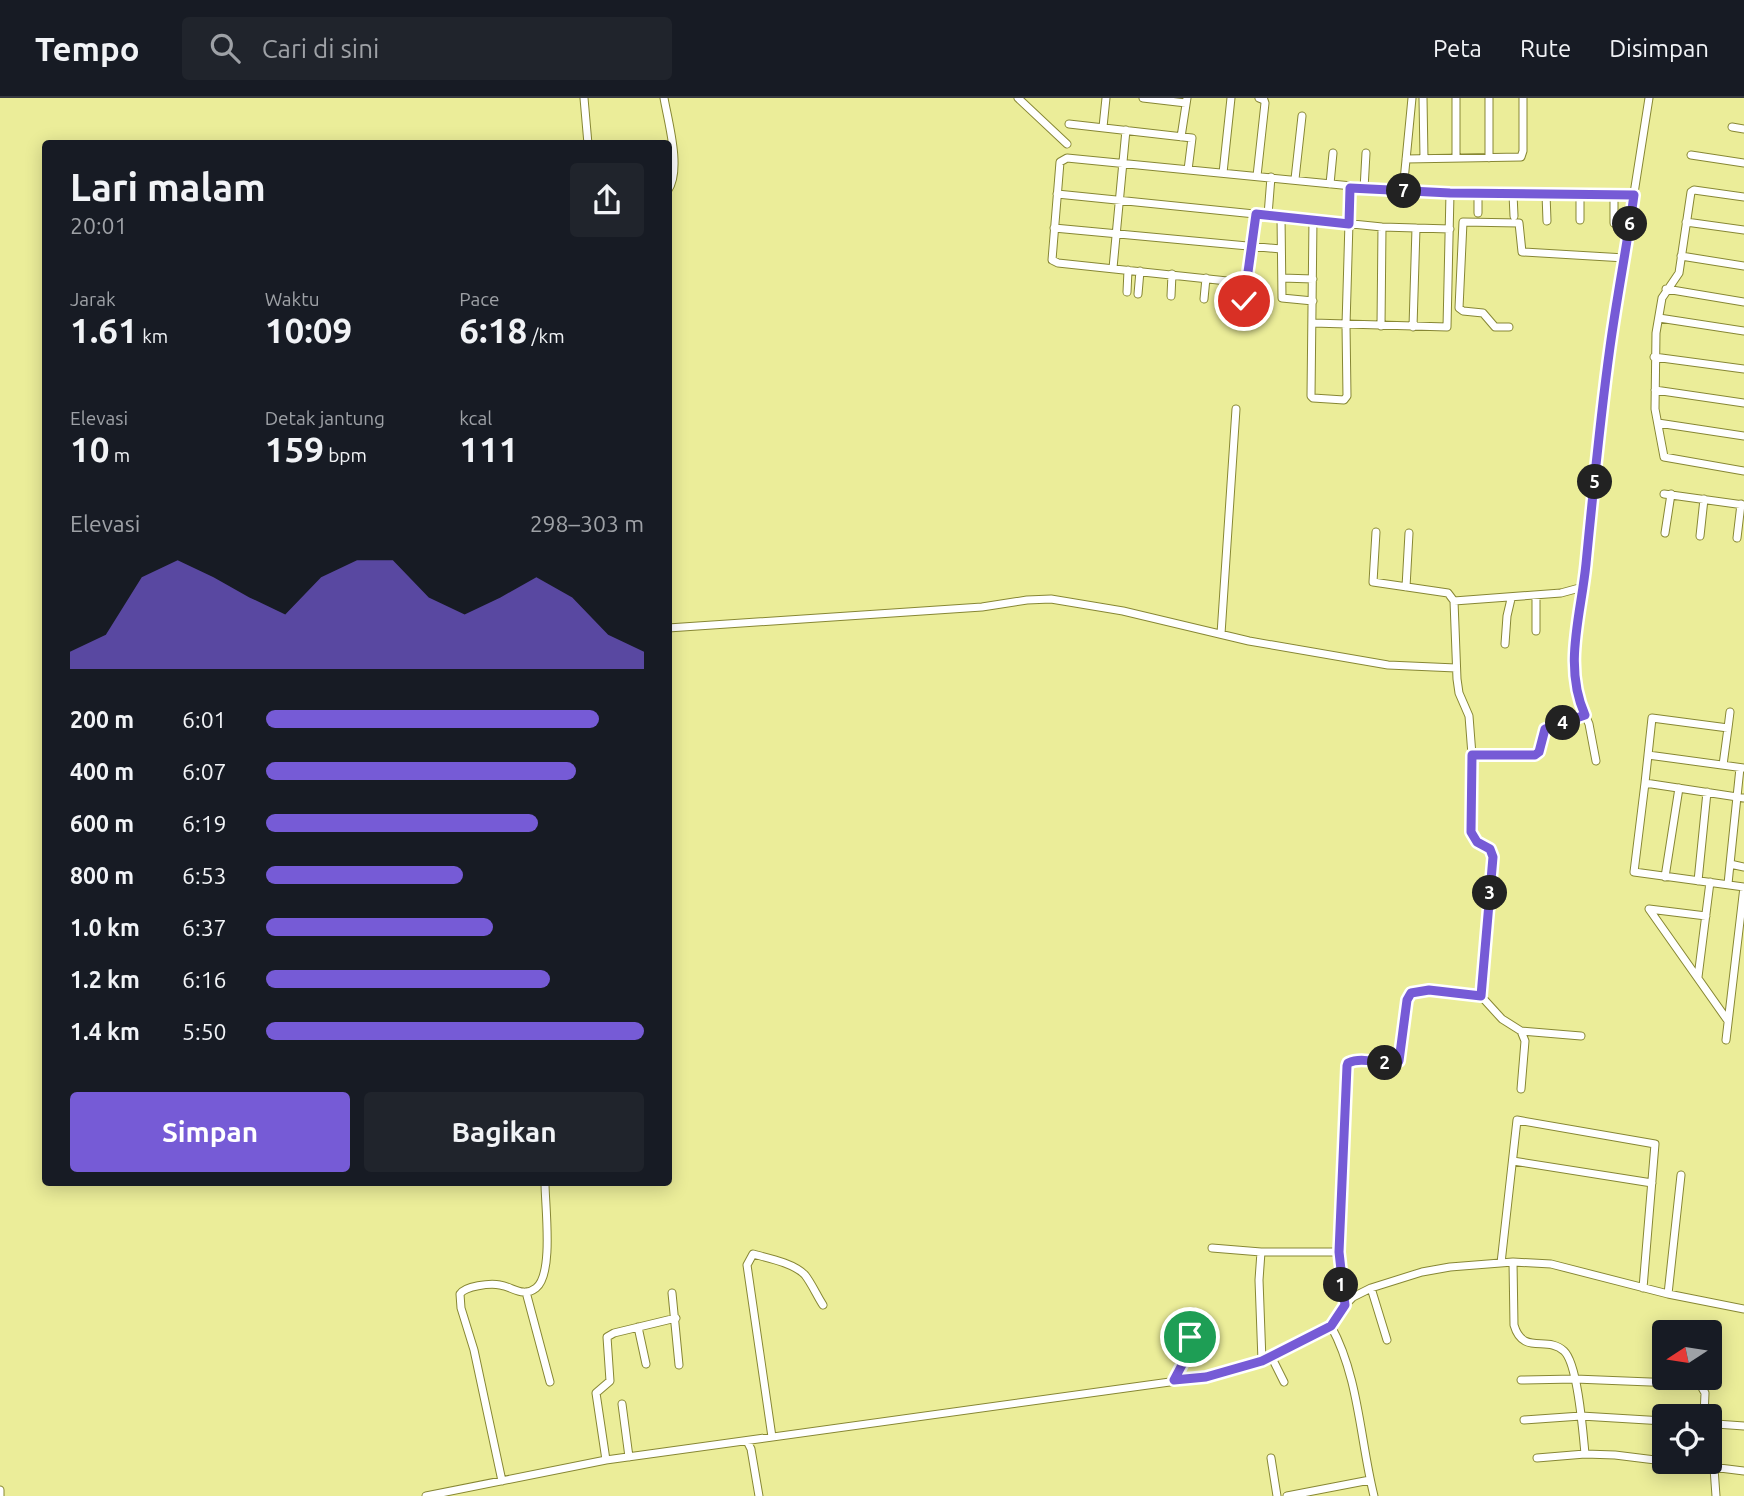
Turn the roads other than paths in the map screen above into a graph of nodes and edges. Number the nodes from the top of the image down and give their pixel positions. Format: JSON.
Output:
{"nodes":[{"id":1,"x":584,"y":98,"type":"edge"},
{"id":2,"x":664,"y":98,"type":"edge"},
{"id":3,"x":1018,"y":98,"type":"edge"},
{"id":4,"x":1106,"y":98,"type":"edge"},
{"id":5,"x":1143,"y":98,"type":"edge"},
{"id":6,"x":1231,"y":98,"type":"edge"},
{"id":7,"x":1259,"y":98,"type":"edge"},
{"id":8,"x":1412,"y":98,"type":"edge"},
{"id":9,"x":1423,"y":98,"type":"edge"},
{"id":10,"x":1456,"y":98,"type":"edge"},
{"id":11,"x":1489,"y":98,"type":"edge"},
{"id":12,"x":1523,"y":98,"type":"edge"},
{"id":13,"x":1649,"y":98,"type":"edge"},
{"id":14,"x":1187,"y":100,"type":"edge"},
{"id":15,"x":1302,"y":116,"type":"dead end"},
{"id":16,"x":1069,"y":124,"type":"dead end"},
{"id":17,"x":1103,"y":127,"type":"junction"},
{"id":18,"x":1732,"y":127,"type":"dead end"},
{"id":19,"x":1744,"y":129,"type":"edge"},
{"id":20,"x":1126,"y":130,"type":"junction"},
{"id":21,"x":1181,"y":137,"type":"junction"},
{"id":22,"x":588,"y":140,"type":"edge"},
{"id":23,"x":672,"y":140,"type":"edge"},
{"id":24,"x":672,"y":141,"type":"edge"},
{"id":25,"x":1067,"y":144,"type":"dead end"},
{"id":26,"x":1333,"y":153,"type":"dead end"},
{"id":27,"x":1366,"y":153,"type":"dead end"},
{"id":28,"x":1690,"y":155,"type":"dead end"},
{"id":29,"x":1424,"y":158,"type":"junction"},
{"id":30,"x":1455,"y":158,"type":"junction"},
{"id":31,"x":1489,"y":158,"type":"junction"},
{"id":32,"x":1406,"y":159,"type":"junction"},
{"id":33,"x":1744,"y":163,"type":"edge"},
{"id":34,"x":1123,"y":164,"type":"junction"},
{"id":35,"x":1188,"y":170,"type":"junction"},
{"id":36,"x":1223,"y":173,"type":"junction"},
{"id":37,"x":1257,"y":176,"type":"junction"},
{"id":38,"x":1271,"y":177,"type":"junction"},
{"id":39,"x":1295,"y":179,"type":"junction"},
{"id":40,"x":672,"y":184,"type":"edge"},
{"id":41,"x":1330,"y":184,"type":"junction"},
{"id":42,"x":1350,"y":188,"type":"junction"},
{"id":43,"x":1364,"y":189,"type":"junction"},
{"id":44,"x":1404,"y":191,"type":"junction"},
{"id":45,"x":1450,"y":193,"type":"junction"},
{"id":46,"x":1478,"y":193,"type":"junction"},
{"id":47,"x":1057,"y":194,"type":"junction"},
{"id":48,"x":1513,"y":194,"type":"junction"},
{"id":49,"x":1546,"y":194,"type":"junction"},
{"id":50,"x":1580,"y":194,"type":"junction"},
{"id":51,"x":1614,"y":195,"type":"junction"},
{"id":52,"x":1634,"y":195,"type":"junction"},
{"id":53,"x":1744,"y":197,"type":"edge"},
{"id":54,"x":1119,"y":200,"type":"junction"},
{"id":55,"x":1478,"y":213,"type":"dead end"},
{"id":56,"x":1256,"y":214,"type":"junction"},
{"id":57,"x":1268,"y":215,"type":"junction"},
{"id":58,"x":1281,"y":216,"type":"junction"},
{"id":59,"x":1514,"y":216,"type":"dead end"},
{"id":60,"x":1313,"y":219,"type":"junction"},
{"id":61,"x":1547,"y":220,"type":"dead end"},
{"id":62,"x":1580,"y":220,"type":"dead end"},
{"id":63,"x":1686,"y":222,"type":"junction"},
{"id":64,"x":1615,"y":223,"type":"dead end"},
{"id":65,"x":1349,"y":224,"type":"junction"},
{"id":66,"x":1382,"y":227,"type":"junction"},
{"id":67,"x":1054,"y":228,"type":"junction"},
{"id":68,"x":1416,"y":228,"type":"junction"},
{"id":69,"x":1450,"y":229,"type":"junction"},
{"id":70,"x":1744,"y":230,"type":"edge"},
{"id":71,"x":1116,"y":235,"type":"junction"},
{"id":72,"x":1251,"y":248,"type":"junction"},
{"id":73,"x":1281,"y":249,"type":"junction"},
{"id":74,"x":1681,"y":256,"type":"junction"},
{"id":75,"x":1625,"y":258,"type":"junction"},
{"id":76,"x":1744,"y":266,"type":"edge"},
{"id":77,"x":1113,"y":268,"type":"junction"},
{"id":78,"x":1128,"y":270,"type":"junction"},
{"id":79,"x":1140,"y":271,"type":"junction"},
{"id":80,"x":1172,"y":274,"type":"junction"},
{"id":81,"x":1206,"y":278,"type":"junction"},
{"id":82,"x":1282,"y":278,"type":"junction"},
{"id":83,"x":1313,"y":279,"type":"junction"},
{"id":84,"x":1246,"y":283,"type":"junction"},
{"id":85,"x":1666,"y":289,"type":"junction"},
{"id":86,"x":1127,"y":292,"type":"dead end"},
{"id":87,"x":1138,"y":294,"type":"dead end"},
{"id":88,"x":1171,"y":296,"type":"dead end"},
{"id":89,"x":1204,"y":299,"type":"dead end"},
{"id":90,"x":1244,"y":301,"type":"dead end"},
{"id":91,"x":1313,"y":301,"type":"junction"},
{"id":92,"x":1744,"y":302,"type":"edge"},
{"id":93,"x":1659,"y":318,"type":"junction"},
{"id":94,"x":1313,"y":323,"type":"junction"},
{"id":95,"x":1346,"y":325,"type":"junction"},
{"id":96,"x":1381,"y":326,"type":"junction"},
{"id":97,"x":1413,"y":327,"type":"junction"},
{"id":98,"x":1509,"y":327,"type":"dead end"},
{"id":99,"x":1744,"y":331,"type":"edge"},
{"id":100,"x":1654,"y":357,"type":"junction"},
{"id":101,"x":1744,"y":369,"type":"edge"},
{"id":102,"x":1655,"y":390,"type":"junction"},
{"id":103,"x":1744,"y":402,"type":"edge"},
{"id":104,"x":1236,"y":409,"type":"dead end"},
{"id":105,"x":1658,"y":423,"type":"junction"},
{"id":106,"x":1744,"y":436,"type":"edge"},
{"id":107,"x":1744,"y":471,"type":"edge"},
{"id":108,"x":1704,"y":499,"type":"junction"},
{"id":109,"x":1742,"y":504,"type":"edge"},
{"id":110,"x":1376,"y":532,"type":"dead end"},
{"id":111,"x":1409,"y":533,"type":"dead end"},
{"id":112,"x":1665,"y":533,"type":"dead end"},
{"id":113,"x":1700,"y":536,"type":"dead end"},
{"id":114,"x":1737,"y":538,"type":"dead end"},
{"id":115,"x":1406,"y":587,"type":"junction"},
{"id":116,"x":1583,"y":587,"type":"junction"},
{"id":117,"x":1536,"y":596,"type":"junction"},
{"id":118,"x":1511,"y":598,"type":"junction"},
{"id":119,"x":1454,"y":601,"type":"junction"},
{"id":120,"x":672,"y":628,"type":"edge"},
{"id":121,"x":1536,"y":631,"type":"dead end"},
{"id":122,"x":1221,"y":634,"type":"junction"},
{"id":123,"x":1505,"y":644,"type":"dead end"},
{"id":124,"x":1456,"y":667,"type":"junction"},
{"id":125,"x":1730,"y":712,"type":"dead end"},
{"id":126,"x":1585,"y":715,"type":"junction"},
{"id":127,"x":1728,"y":727,"type":"junction"},
{"id":128,"x":1472,"y":755,"type":"junction"},
{"id":129,"x":1648,"y":755,"type":"junction"},
{"id":130,"x":1596,"y":761,"type":"dead end"},
{"id":131,"x":1723,"y":765,"type":"junction"},
{"id":132,"x":1742,"y":768,"type":"edge"},
{"id":133,"x":1645,"y":783,"type":"junction"},
{"id":134,"x":1679,"y":788,"type":"junction"},
{"id":135,"x":1707,"y":792,"type":"junction"},
{"id":136,"x":1740,"y":797,"type":"edge"},
{"id":137,"x":1730,"y":864,"type":"junction"},
{"id":138,"x":1744,"y":867,"type":"edge"},
{"id":139,"x":1665,"y":877,"type":"junction"},
{"id":140,"x":1699,"y":881,"type":"junction"},
{"id":141,"x":1710,"y":882,"type":"junction"},
{"id":142,"x":1728,"y":884,"type":"junction"},
{"id":143,"x":1706,"y":916,"type":"junction"},
{"id":144,"x":1698,"y":978,"type":"junction"},
{"id":145,"x":1481,"y":996,"type":"junction"},
{"id":146,"x":1728,"y":1021,"type":"junction"},
{"id":147,"x":1521,"y":1031,"type":"junction"},
{"id":148,"x":1581,"y":1036,"type":"dead end"},
{"id":149,"x":1726,"y":1040,"type":"dead end"},
{"id":150,"x":1521,"y":1090,"type":"dead end"},
{"id":151,"x":1513,"y":1161,"type":"junction"},
{"id":152,"x":1681,"y":1175,"type":"dead end"},
{"id":153,"x":1652,"y":1183,"type":"junction"},
{"id":154,"x":545,"y":1186,"type":"edge"},
{"id":155,"x":1212,"y":1248,"type":"dead end"},
{"id":156,"x":1261,"y":1252,"type":"junction"},
{"id":157,"x":1339,"y":1252,"type":"junction"},
{"id":158,"x":1513,"y":1262,"type":"junction"},
{"id":159,"x":1501,"y":1263,"type":"junction"},
{"id":160,"x":1371,"y":1288,"type":"junction"},
{"id":161,"x":1643,"y":1288,"type":"junction"},
{"id":162,"x":526,"y":1292,"type":"junction"},
{"id":163,"x":672,"y":1293,"type":"dead end"},
{"id":164,"x":1668,"y":1294,"type":"junction"},
{"id":165,"x":822,"y":1305,"type":"dead end"},
{"id":166,"x":1345,"y":1305,"type":"junction"},
{"id":167,"x":1744,"y":1309,"type":"edge"},
{"id":168,"x":1193,"y":1312,"type":"dead end"},
{"id":169,"x":676,"y":1318,"type":"junction"},
{"id":170,"x":1331,"y":1326,"type":"junction"},
{"id":171,"x":638,"y":1327,"type":"junction"},
{"id":172,"x":1387,"y":1340,"type":"dead end"},
{"id":173,"x":1271,"y":1356,"type":"junction"},
{"id":174,"x":1262,"y":1361,"type":"junction"},
{"id":175,"x":646,"y":1364,"type":"dead end"},
{"id":176,"x":679,"y":1366,"type":"dead end"},
{"id":177,"x":1575,"y":1379,"type":"junction"},
{"id":178,"x":1174,"y":1380,"type":"junction"},
{"id":179,"x":1521,"y":1380,"type":"dead end"},
{"id":180,"x":550,"y":1382,"type":"dead end"},
{"id":181,"x":1284,"y":1382,"type":"dead end"},
{"id":182,"x":622,"y":1404,"type":"dead end"},
{"id":183,"x":1705,"y":1404,"type":"edge"},
{"id":184,"x":1581,"y":1416,"type":"junction"},
{"id":185,"x":1524,"y":1420,"type":"dead end"},
{"id":186,"x":1652,"y":1420,"type":"edge"},
{"id":187,"x":1722,"y":1425,"type":"edge"},
{"id":188,"x":1744,"y":1426,"type":"edge"},
{"id":189,"x":772,"y":1437,"type":"junction"},
{"id":190,"x":747,"y":1441,"type":"junction"},
{"id":191,"x":1585,"y":1454,"type":"junction"},
{"id":192,"x":629,"y":1457,"type":"junction"},
{"id":193,"x":1271,"y":1458,"type":"dead end"},
{"id":194,"x":1537,"y":1458,"type":"dead end"},
{"id":195,"x":606,"y":1460,"type":"junction"},
{"id":196,"x":1652,"y":1460,"type":"edge"},
{"id":197,"x":1722,"y":1469,"type":"edge"},
{"id":198,"x":1744,"y":1471,"type":"edge"},
{"id":199,"x":1714,"y":1474,"type":"edge"},
{"id":200,"x":1370,"y":1480,"type":"junction"},
{"id":201,"x":502,"y":1481,"type":"junction"},
{"id":202,"x":0,"y":1490,"type":"edge"},
{"id":203,"x":461,"y":1493,"type":"edge"},
{"id":204,"x":0,"y":1496,"type":"edge"},
{"id":205,"x":426,"y":1496,"type":"edge"},
{"id":206,"x":759,"y":1496,"type":"edge"},
{"id":207,"x":1278,"y":1496,"type":"edge"},
{"id":208,"x":1287,"y":1496,"type":"edge"},
{"id":209,"x":1374,"y":1496,"type":"edge"},
{"id":210,"x":1716,"y":1496,"type":"edge"}],
"edges":[{"from":1,"to":22,"type":"street"},
{"from":2,"to":23,"type":"street"},
{"from":3,"to":25,"type":"street"},
{"from":4,"to":17,"type":"street"},
{"from":5,"to":14,"type":"street"},
{"from":6,"to":36,"type":"street"},
{"from":7,"to":37,"type":"street"},
{"from":8,"to":32,"type":"street"},
{"from":9,"to":29,"type":"street"},
{"from":10,"to":30,"type":"street"},
{"from":11,"to":31,"type":"street"},
{"from":12,"to":31,"type":"street"},
{"from":13,"to":52,"type":"street"},
{"from":14,"to":21,"type":"street"},
{"from":15,"to":39,"type":"street"},
{"from":16,"to":17,"type":"street"},
{"from":17,"to":20,"type":"street"},
{"from":18,"to":19,"type":"street"},
{"from":20,"to":21,"type":"street"},
{"from":20,"to":34,"type":"street"},
{"from":21,"to":35,"type":"street"},
{"from":24,"to":40,"type":"street"},
{"from":26,"to":41,"type":"street"},
{"from":27,"to":43,"type":"street"},
{"from":28,"to":33,"type":"street"},
{"from":29,"to":30,"type":"street"},
{"from":29,"to":32,"type":"street"},
{"from":30,"to":31,"type":"street"},
{"from":32,"to":44,"type":"street"},
{"from":34,"to":35,"type":"street"},
{"from":34,"to":47,"type":"street"},
{"from":34,"to":54,"type":"street"},
{"from":35,"to":36,"type":"street"},
{"from":36,"to":37,"type":"street"},
{"from":37,"to":38,"type":"street"},
{"from":38,"to":39,"type":"street"},
{"from":38,"to":57,"type":"street"},
{"from":39,"to":41,"type":"street"},
{"from":41,"to":42,"type":"street"},
{"from":42,"to":43,"type":"street"},
{"from":42,"to":65,"type":"street"},
{"from":43,"to":44,"type":"street"},
{"from":44,"to":45,"type":"street"},
{"from":45,"to":46,"type":"street"},
{"from":45,"to":69,"type":"street"},
{"from":46,"to":48,"type":"street"},
{"from":46,"to":55,"type":"street"},
{"from":47,"to":54,"type":"street"},
{"from":47,"to":67,"type":"street"},
{"from":48,"to":49,"type":"street"},
{"from":48,"to":59,"type":"street"},
{"from":49,"to":50,"type":"street"},
{"from":49,"to":61,"type":"street"},
{"from":50,"to":51,"type":"street"},
{"from":50,"to":62,"type":"street"},
{"from":51,"to":52,"type":"street"},
{"from":51,"to":64,"type":"street"},
{"from":52,"to":75,"type":"street"},
{"from":53,"to":63,"type":"street"},
{"from":54,"to":56,"type":"street"},
{"from":54,"to":71,"type":"street"},
{"from":56,"to":57,"type":"street"},
{"from":56,"to":72,"type":"street"},
{"from":57,"to":58,"type":"street"},
{"from":58,"to":60,"type":"street"},
{"from":58,"to":73,"type":"street"},
{"from":60,"to":65,"type":"street"},
{"from":60,"to":83,"type":"street"},
{"from":63,"to":70,"type":"street"},
{"from":63,"to":74,"type":"street"},
{"from":65,"to":66,"type":"street"},
{"from":65,"to":95,"type":"street"},
{"from":66,"to":68,"type":"street"},
{"from":66,"to":96,"type":"street"},
{"from":67,"to":71,"type":"street"},
{"from":67,"to":77,"type":"street"},
{"from":68,"to":69,"type":"street"},
{"from":68,"to":97,"type":"street"},
{"from":69,"to":97,"type":"street"},
{"from":71,"to":72,"type":"street"},
{"from":71,"to":77,"type":"street"},
{"from":72,"to":73,"type":"street"},
{"from":72,"to":84,"type":"street"},
{"from":73,"to":82,"type":"street"},
{"from":74,"to":76,"type":"street"},
{"from":74,"to":85,"type":"street"},
{"from":75,"to":98,"type":"street"},
{"from":75,"to":116,"type":"street"},
{"from":77,"to":78,"type":"street"},
{"from":78,"to":79,"type":"street"},
{"from":78,"to":86,"type":"street"},
{"from":79,"to":80,"type":"street"},
{"from":79,"to":87,"type":"street"},
{"from":80,"to":81,"type":"street"},
{"from":80,"to":88,"type":"street"},
{"from":81,"to":84,"type":"street"},
{"from":81,"to":89,"type":"street"},
{"from":82,"to":83,"type":"street"},
{"from":82,"to":91,"type":"street"},
{"from":83,"to":91,"type":"street"},
{"from":84,"to":90,"type":"street"},
{"from":85,"to":92,"type":"street"},
{"from":85,"to":93,"type":"street"},
{"from":91,"to":94,"type":"street"},
{"from":93,"to":99,"type":"street"},
{"from":93,"to":100,"type":"street"},
{"from":94,"to":95,"type":"street"},
{"from":94,"to":95,"type":"street"},
{"from":95,"to":96,"type":"street"},
{"from":96,"to":97,"type":"street"},
{"from":100,"to":101,"type":"street"},
{"from":100,"to":102,"type":"street"},
{"from":102,"to":103,"type":"street"},
{"from":102,"to":105,"type":"street"},
{"from":104,"to":122,"type":"street"},
{"from":105,"to":106,"type":"street"},
{"from":105,"to":107,"type":"street"},
{"from":108,"to":109,"type":"street"},
{"from":108,"to":112,"type":"street"},
{"from":108,"to":113,"type":"street"},
{"from":109,"to":114,"type":"street"},
{"from":110,"to":115,"type":"street"},
{"from":111,"to":115,"type":"street"},
{"from":115,"to":119,"type":"street"},
{"from":116,"to":117,"type":"street"},
{"from":116,"to":126,"type":"street"},
{"from":117,"to":118,"type":"street"},
{"from":117,"to":121,"type":"street"},
{"from":118,"to":119,"type":"street"},
{"from":118,"to":123,"type":"street"},
{"from":119,"to":124,"type":"street"},
{"from":120,"to":122,"type":"street"},
{"from":122,"to":124,"type":"street"},
{"from":124,"to":128,"type":"street"},
{"from":125,"to":127,"type":"street"},
{"from":126,"to":128,"type":"street"},
{"from":126,"to":130,"type":"street"},
{"from":127,"to":129,"type":"street"},
{"from":127,"to":131,"type":"street"},
{"from":128,"to":145,"type":"street"},
{"from":129,"to":131,"type":"street"},
{"from":129,"to":133,"type":"street"},
{"from":131,"to":132,"type":"street"},
{"from":132,"to":136,"type":"street"},
{"from":133,"to":134,"type":"street"},
{"from":133,"to":139,"type":"street"},
{"from":134,"to":135,"type":"street"},
{"from":134,"to":139,"type":"street"},
{"from":135,"to":136,"type":"street"},
{"from":135,"to":140,"type":"street"},
{"from":136,"to":137,"type":"street"},
{"from":137,"to":138,"type":"street"},
{"from":137,"to":142,"type":"street"},
{"from":139,"to":140,"type":"street"},
{"from":140,"to":141,"type":"street"},
{"from":141,"to":142,"type":"street"},
{"from":141,"to":143,"type":"street"},
{"from":142,"to":146,"type":"street"},
{"from":143,"to":144,"type":"street"},
{"from":143,"to":144,"type":"street"},
{"from":144,"to":146,"type":"street"},
{"from":145,"to":147,"type":"street"},
{"from":145,"to":157,"type":"street"},
{"from":146,"to":149,"type":"street"},
{"from":147,"to":148,"type":"street"},
{"from":147,"to":150,"type":"street"},
{"from":151,"to":153,"type":"street"},
{"from":151,"to":153,"type":"street"},
{"from":151,"to":159,"type":"street"},
{"from":152,"to":164,"type":"street"},
{"from":153,"to":161,"type":"street"},
{"from":154,"to":162,"type":"street"},
{"from":155,"to":156,"type":"street"},
{"from":156,"to":157,"type":"street"},
{"from":156,"to":174,"type":"street"},
{"from":157,"to":166,"type":"street"},
{"from":158,"to":159,"type":"street"},
{"from":158,"to":161,"type":"street"},
{"from":158,"to":177,"type":"street"},
{"from":159,"to":160,"type":"street"},
{"from":160,"to":166,"type":"street"},
{"from":160,"to":172,"type":"street"},
{"from":161,"to":164,"type":"street"},
{"from":162,"to":180,"type":"street"},
{"from":162,"to":201,"type":"street"},
{"from":163,"to":169,"type":"street"},
{"from":164,"to":167,"type":"street"},
{"from":165,"to":189,"type":"street"},
{"from":166,"to":170,"type":"street"},
{"from":168,"to":178,"type":"street"},
{"from":169,"to":171,"type":"street"},
{"from":169,"to":176,"type":"street"},
{"from":170,"to":173,"type":"street"},
{"from":170,"to":200,"type":"street"},
{"from":171,"to":175,"type":"street"},
{"from":171,"to":195,"type":"street"},
{"from":173,"to":174,"type":"street"},
{"from":173,"to":181,"type":"street"},
{"from":174,"to":178,"type":"street"},
{"from":177,"to":179,"type":"street"},
{"from":177,"to":183,"type":"street"},
{"from":177,"to":184,"type":"street"},
{"from":178,"to":189,"type":"street"},
{"from":182,"to":192,"type":"street"},
{"from":184,"to":185,"type":"street"},
{"from":184,"to":186,"type":"street"},
{"from":184,"to":191,"type":"street"},
{"from":187,"to":188,"type":"street"},
{"from":189,"to":190,"type":"street"},
{"from":190,"to":192,"type":"street"},
{"from":190,"to":206,"type":"street"},
{"from":191,"to":194,"type":"street"},
{"from":191,"to":196,"type":"street"},
{"from":192,"to":195,"type":"street"},
{"from":193,"to":207,"type":"street"},
{"from":195,"to":201,"type":"street"},
{"from":197,"to":198,"type":"street"},
{"from":199,"to":210,"type":"street"},
{"from":200,"to":208,"type":"street"},
{"from":200,"to":209,"type":"street"},
{"from":201,"to":203,"type":"street"},
{"from":202,"to":204,"type":"street"},
{"from":203,"to":205,"type":"street"}]}
